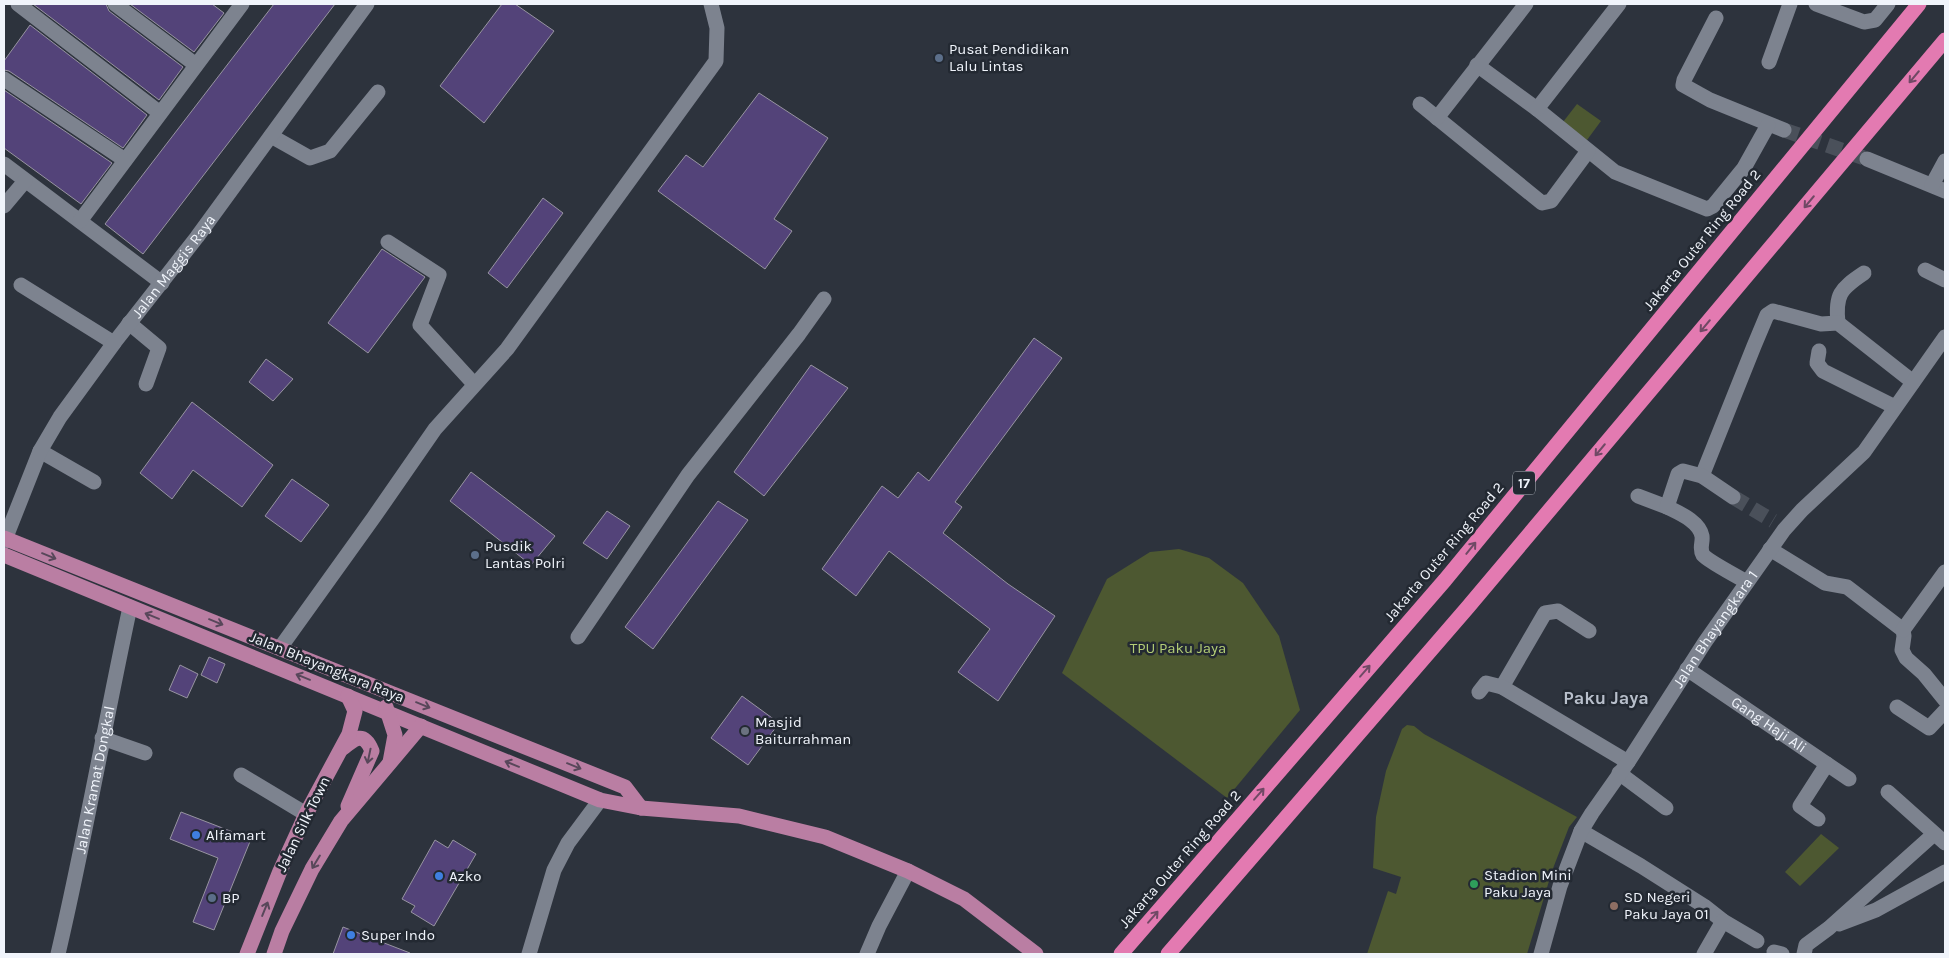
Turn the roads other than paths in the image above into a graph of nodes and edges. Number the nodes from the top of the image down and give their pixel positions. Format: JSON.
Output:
{"nodes":[{"id":1,"x":18,"y":4,"type":"edge"},
{"id":2,"x":115,"y":4,"type":"edge"},
{"id":3,"x":241,"y":4,"type":"edge"},
{"id":4,"x":367,"y":4,"type":"edge"},
{"id":5,"x":711,"y":4,"type":"edge"},
{"id":6,"x":1526,"y":4,"type":"edge"},
{"id":7,"x":1620,"y":4,"type":"edge"},
{"id":8,"x":1782,"y":4,"type":"edge"},
{"id":9,"x":1790,"y":4,"type":"edge"},
{"id":10,"x":1816,"y":4,"type":"edge"},
{"id":11,"x":1888,"y":4,"type":"edge"},
{"id":12,"x":1919,"y":4,"type":"edge"},
{"id":13,"x":1716,"y":18,"type":"dead end"},
{"id":14,"x":1945,"y":40,"type":"edge"},
{"id":15,"x":1768,"y":62,"type":"dead end"},
{"id":16,"x":196,"y":65,"type":"junction"},
{"id":17,"x":1477,"y":65,"type":"junction"},
{"id":18,"x":4,"y":79,"type":"edge"},
{"id":19,"x":378,"y":92,"type":"dead end"},
{"id":20,"x":1420,"y":104,"type":"dead end"},
{"id":21,"x":1537,"y":109,"type":"junction"},
{"id":22,"x":160,"y":113,"type":"junction"},
{"id":23,"x":1437,"y":118,"type":"junction"},
{"id":24,"x":1768,"y":125,"type":"junction"},
{"id":25,"x":1784,"y":130,"type":"tunnel mouth"},
{"id":26,"x":271,"y":136,"type":"junction"},
{"id":27,"x":1588,"y":151,"type":"junction"},
{"id":28,"x":1867,"y":159,"type":"tunnel mouth"},
{"id":29,"x":125,"y":160,"type":"junction"},
{"id":30,"x":1945,"y":161,"type":"edge"},
{"id":31,"x":4,"y":164,"type":"edge"},
{"id":32,"x":25,"y":181,"type":"junction"},
{"id":33,"x":1939,"y":188,"type":"edge"},
{"id":34,"x":4,"y":206,"type":"edge"},
{"id":35,"x":80,"y":221,"type":"junction"},
{"id":36,"x":388,"y":242,"type":"dead end"},
{"id":37,"x":1925,"y":270,"type":"dead end"},
{"id":38,"x":1864,"y":273,"type":"dead end"},
{"id":39,"x":1945,"y":280,"type":"edge"},
{"id":40,"x":162,"y":283,"type":"junction"},
{"id":41,"x":21,"y":285,"type":"dead end"},
{"id":42,"x":824,"y":299,"type":"dead end"},
{"id":43,"x":1838,"y":323,"type":"junction"},
{"id":44,"x":129,"y":324,"type":"junction"},
{"id":45,"x":1945,"y":337,"type":"edge"},
{"id":46,"x":114,"y":343,"type":"junction"},
{"id":47,"x":1819,"y":351,"type":"dead end"},
{"id":48,"x":1913,"y":382,"type":"junction"},
{"id":49,"x":146,"y":384,"type":"dead end"},
{"id":50,"x":474,"y":384,"type":"junction"},
{"id":51,"x":1895,"y":407,"type":"junction"},
{"id":52,"x":40,"y":450,"type":"junction"},
{"id":53,"x":1702,"y":476,"type":"junction"},
{"id":54,"x":94,"y":482,"type":"dead end"},
{"id":55,"x":1638,"y":496,"type":"dead end"},
{"id":56,"x":1733,"y":497,"type":"tunnel mouth"},
{"id":57,"x":1667,"y":507,"type":"junction"},
{"id":58,"x":4,"y":540,"type":"edge"},
{"id":59,"x":1770,"y":549,"type":"junction"},
{"id":60,"x":4,"y":555,"type":"edge"},
{"id":61,"x":1945,"y":572,"type":"edge"},
{"id":62,"x":93,"y":574,"type":"junction"},
{"id":63,"x":1747,"y":582,"type":"junction"},
{"id":64,"x":87,"y":590,"type":"junction"},
{"id":65,"x":130,"y":607,"type":"junction"},
{"id":66,"x":1903,"y":630,"type":"junction"},
{"id":67,"x":1589,"y":631,"type":"dead end"},
{"id":68,"x":578,"y":637,"type":"dead end"},
{"id":69,"x":280,"y":648,"type":"junction"},
{"id":70,"x":1687,"y":669,"type":"junction"},
{"id":71,"x":374,"y":686,"type":"junction"},
{"id":72,"x":1502,"y":687,"type":"junction"},
{"id":73,"x":1479,"y":692,"type":"dead end"},
{"id":74,"x":348,"y":696,"type":"junction"},
{"id":75,"x":1945,"y":700,"type":"edge"},
{"id":76,"x":1897,"y":707,"type":"dead end"},
{"id":77,"x":1945,"y":711,"type":"edge"},
{"id":78,"x":389,"y":713,"type":"junction"},
{"id":79,"x":420,"y":726,"type":"junction"},
{"id":80,"x":102,"y":738,"type":"junction"},
{"id":81,"x":340,"y":750,"type":"junction"},
{"id":82,"x":145,"y":753,"type":"dead end"},
{"id":83,"x":390,"y":764,"type":"junction"},
{"id":84,"x":1827,"y":764,"type":"junction"},
{"id":85,"x":1623,"y":767,"type":"junction"},
{"id":86,"x":242,"y":775,"type":"dead end"},
{"id":87,"x":1849,"y":779,"type":"dead end"},
{"id":88,"x":1888,"y":792,"type":"dead end"},
{"id":89,"x":600,"y":800,"type":"junction"},
{"id":90,"x":641,"y":808,"type":"junction"},
{"id":91,"x":1666,"y":808,"type":"dead end"},
{"id":92,"x":306,"y":814,"type":"junction"},
{"id":93,"x":1818,"y":819,"type":"dead end"},
{"id":94,"x":341,"y":821,"type":"junction"},
{"id":95,"x":1581,"y":831,"type":"junction"},
{"id":96,"x":1940,"y":839,"type":"edge"},
{"id":97,"x":908,"y":871,"type":"junction"},
{"id":98,"x":1945,"y":872,"type":"edge"},
{"id":99,"x":1723,"y":921,"type":"junction"},
{"id":100,"x":1829,"y":928,"type":"junction"},
{"id":101,"x":1757,"y":941,"type":"dead end"},
{"id":102,"x":58,"y":954,"type":"edge"},
{"id":103,"x":247,"y":954,"type":"edge"},
{"id":104,"x":274,"y":954,"type":"edge"},
{"id":105,"x":529,"y":954,"type":"edge"},
{"id":106,"x":866,"y":954,"type":"edge"},
{"id":107,"x":1036,"y":954,"type":"edge"},
{"id":108,"x":1121,"y":954,"type":"edge"},
{"id":109,"x":1168,"y":954,"type":"edge"},
{"id":110,"x":1541,"y":954,"type":"edge"},
{"id":111,"x":1704,"y":954,"type":"edge"},
{"id":112,"x":1804,"y":954,"type":"edge"}],
"edges":[{"from":1,"to":22,"type":"street"},
{"from":2,"to":16,"type":"street"},
{"from":3,"to":16,"type":"street"},
{"from":4,"to":26,"type":"street","name":"Jalan Maggis Raya"},
{"from":5,"to":50,"type":"street"},
{"from":6,"to":17,"type":"street"},
{"from":7,"to":21,"type":"street"},
{"from":8,"to":9,"type":"street"},
{"from":9,"to":15,"type":"street"},
{"from":10,"to":11,"type":"street"},
{"from":108,"to":12,"type":"highway","name":"Jakarta Outer Ring Road 2","number":"17","one_way":true},
{"from":13,"to":24,"type":"street"},
{"from":14,"to":109,"type":"highway","number":"17","one_way":true},
{"from":16,"to":22,"type":"street"},
{"from":17,"to":21,"type":"street"},
{"from":17,"to":23,"type":"street"},
{"from":18,"to":29,"type":"street"},
{"from":19,"to":26,"type":"street"},
{"from":20,"to":23,"type":"street"},
{"from":21,"to":27,"type":"street"},
{"from":22,"to":29,"type":"street"},
{"from":23,"to":27,"type":"street"},
{"from":24,"to":25,"type":"street"},
{"from":24,"to":27,"type":"street"},
{"from":26,"to":40,"type":"street","name":"Jalan Maggis Raya"},
{"from":28,"to":33,"type":"street"},
{"from":29,"to":35,"type":"street"},
{"from":30,"to":33,"type":"street"},
{"from":31,"to":32,"type":"street"},
{"from":32,"to":34,"type":"street"},
{"from":32,"to":35,"type":"street"},
{"from":35,"to":40,"type":"street"},
{"from":36,"to":50,"type":"street"},
{"from":37,"to":39,"type":"street"},
{"from":38,"to":43,"type":"street"},
{"from":40,"to":44,"type":"street","name":"Jalan Maggis Raya"},
{"from":41,"to":46,"type":"street"},
{"from":42,"to":68,"type":"street"},
{"from":43,"to":48,"type":"street"},
{"from":43,"to":53,"type":"street"},
{"from":44,"to":46,"type":"street","name":"Jalan Maggis Raya"},
{"from":44,"to":49,"type":"street"},
{"from":45,"to":48,"type":"street","name":"Jalan Bhayangkara 1"},
{"from":46,"to":52,"type":"street","name":"Jalan Maggis Raya"},
{"from":47,"to":51,"type":"street"},
{"from":48,"to":51,"type":"street","name":"Jalan Bhayangkara 1"},
{"from":50,"to":69,"type":"street"},
{"from":51,"to":59,"type":"street","name":"Jalan Bhayangkara 1"},
{"from":52,"to":54,"type":"street"},
{"from":52,"to":58,"type":"street","name":"Jalan Maggis Raya"},
{"from":53,"to":56,"type":"street"},
{"from":53,"to":57,"type":"street"},
{"from":55,"to":57,"type":"street"},
{"from":57,"to":63,"type":"street"},
{"from":58,"to":62,"type":"main road","name":"Jalan Bhayangkara Raya","one_way":true},
{"from":59,"to":63,"type":"street","name":"Jalan Bhayangkara 1"},
{"from":59,"to":66,"type":"street"},
{"from":60,"to":64,"type":"main road","name":"Jalan Bhayangkara Raya"},
{"from":61,"to":66,"type":"street"},
{"from":62,"to":64,"type":"main road"},
{"from":62,"to":69,"type":"main road","name":"Jalan Bhayangkara Raya","one_way":true},
{"from":63,"to":70,"type":"street","name":"Jalan Bhayangkara 1"},
{"from":64,"to":65,"type":"main road","name":"Jalan Bhayangkara Raya"},
{"from":74,"to":65,"type":"main road","name":"Jalan Bhayangkara Raya","one_way":true},
{"from":65,"to":80,"type":"street","name":"Jalan Kramat Dongkal"},
{"from":66,"to":75,"type":"street"},
{"from":67,"to":72,"type":"street"},
{"from":69,"to":71,"type":"main road","name":"Jalan Bhayangkara Raya"},
{"from":70,"to":84,"type":"street","name":"Gang Haji Ali"},
{"from":70,"to":85,"type":"street","name":"Jalan Bhayangkara 1"},
{"from":71,"to":78,"type":"main road"},
{"from":71,"to":90,"type":"main road","name":"Jalan Bhayangkara Raya","one_way":true},
{"from":72,"to":73,"type":"street"},
{"from":72,"to":85,"type":"street"},
{"from":74,"to":78,"type":"main road","name":"Jalan Bhayangkara Raya"},
{"from":74,"to":81,"type":"main road","name":"Jalan Silk Town"},
{"from":76,"to":77,"type":"street"},
{"from":78,"to":79,"type":"main road","name":"Jalan Bhayangkara Raya"},
{"from":78,"to":83,"type":"main road"},
{"from":79,"to":83,"type":"main road","name":"Jalan Silk Town"},
{"from":89,"to":79,"type":"main road","name":"Jalan Bhayangkara Raya","one_way":true},
{"from":80,"to":82,"type":"street"},
{"from":80,"to":102,"type":"street","name":"Jalan Kramat Dongkal"},
{"from":81,"to":92,"type":"main road","name":"Jalan Silk Town"},
{"from":81,"to":94,"type":"main road","one_way":true},
{"from":83,"to":94,"type":"main road","name":"Jalan Silk Town"},
{"from":84,"to":87,"type":"street","name":"Gang Haji Ali"},
{"from":84,"to":93,"type":"street"},
{"from":85,"to":91,"type":"street"},
{"from":85,"to":95,"type":"street","name":"Jalan Bhayangkara 1"},
{"from":86,"to":92,"type":"street"},
{"from":88,"to":96,"type":"street"},
{"from":89,"to":90,"type":"main road","name":"Jalan Bhayangkara Raya"},
{"from":89,"to":105,"type":"street"},
{"from":90,"to":97,"type":"main road","name":"Jalan Bhayangkara Raya"},
{"from":103,"to":92,"type":"main road","name":"Jalan Silk Town","one_way":true},
{"from":94,"to":104,"type":"main road","name":"Jalan Silk Town","one_way":true},
{"from":95,"to":99,"type":"street"},
{"from":95,"to":110,"type":"street","name":"Jalan Bhayangkara 1"},
{"from":96,"to":100,"type":"street"},
{"from":97,"to":106,"type":"street"},
{"from":97,"to":107,"type":"main road","name":"Jalan Bhayangkara Raya"},
{"from":98,"to":100,"type":"street"},
{"from":99,"to":101,"type":"street"},
{"from":99,"to":111,"type":"street"},
{"from":100,"to":112,"type":"street"}]}
